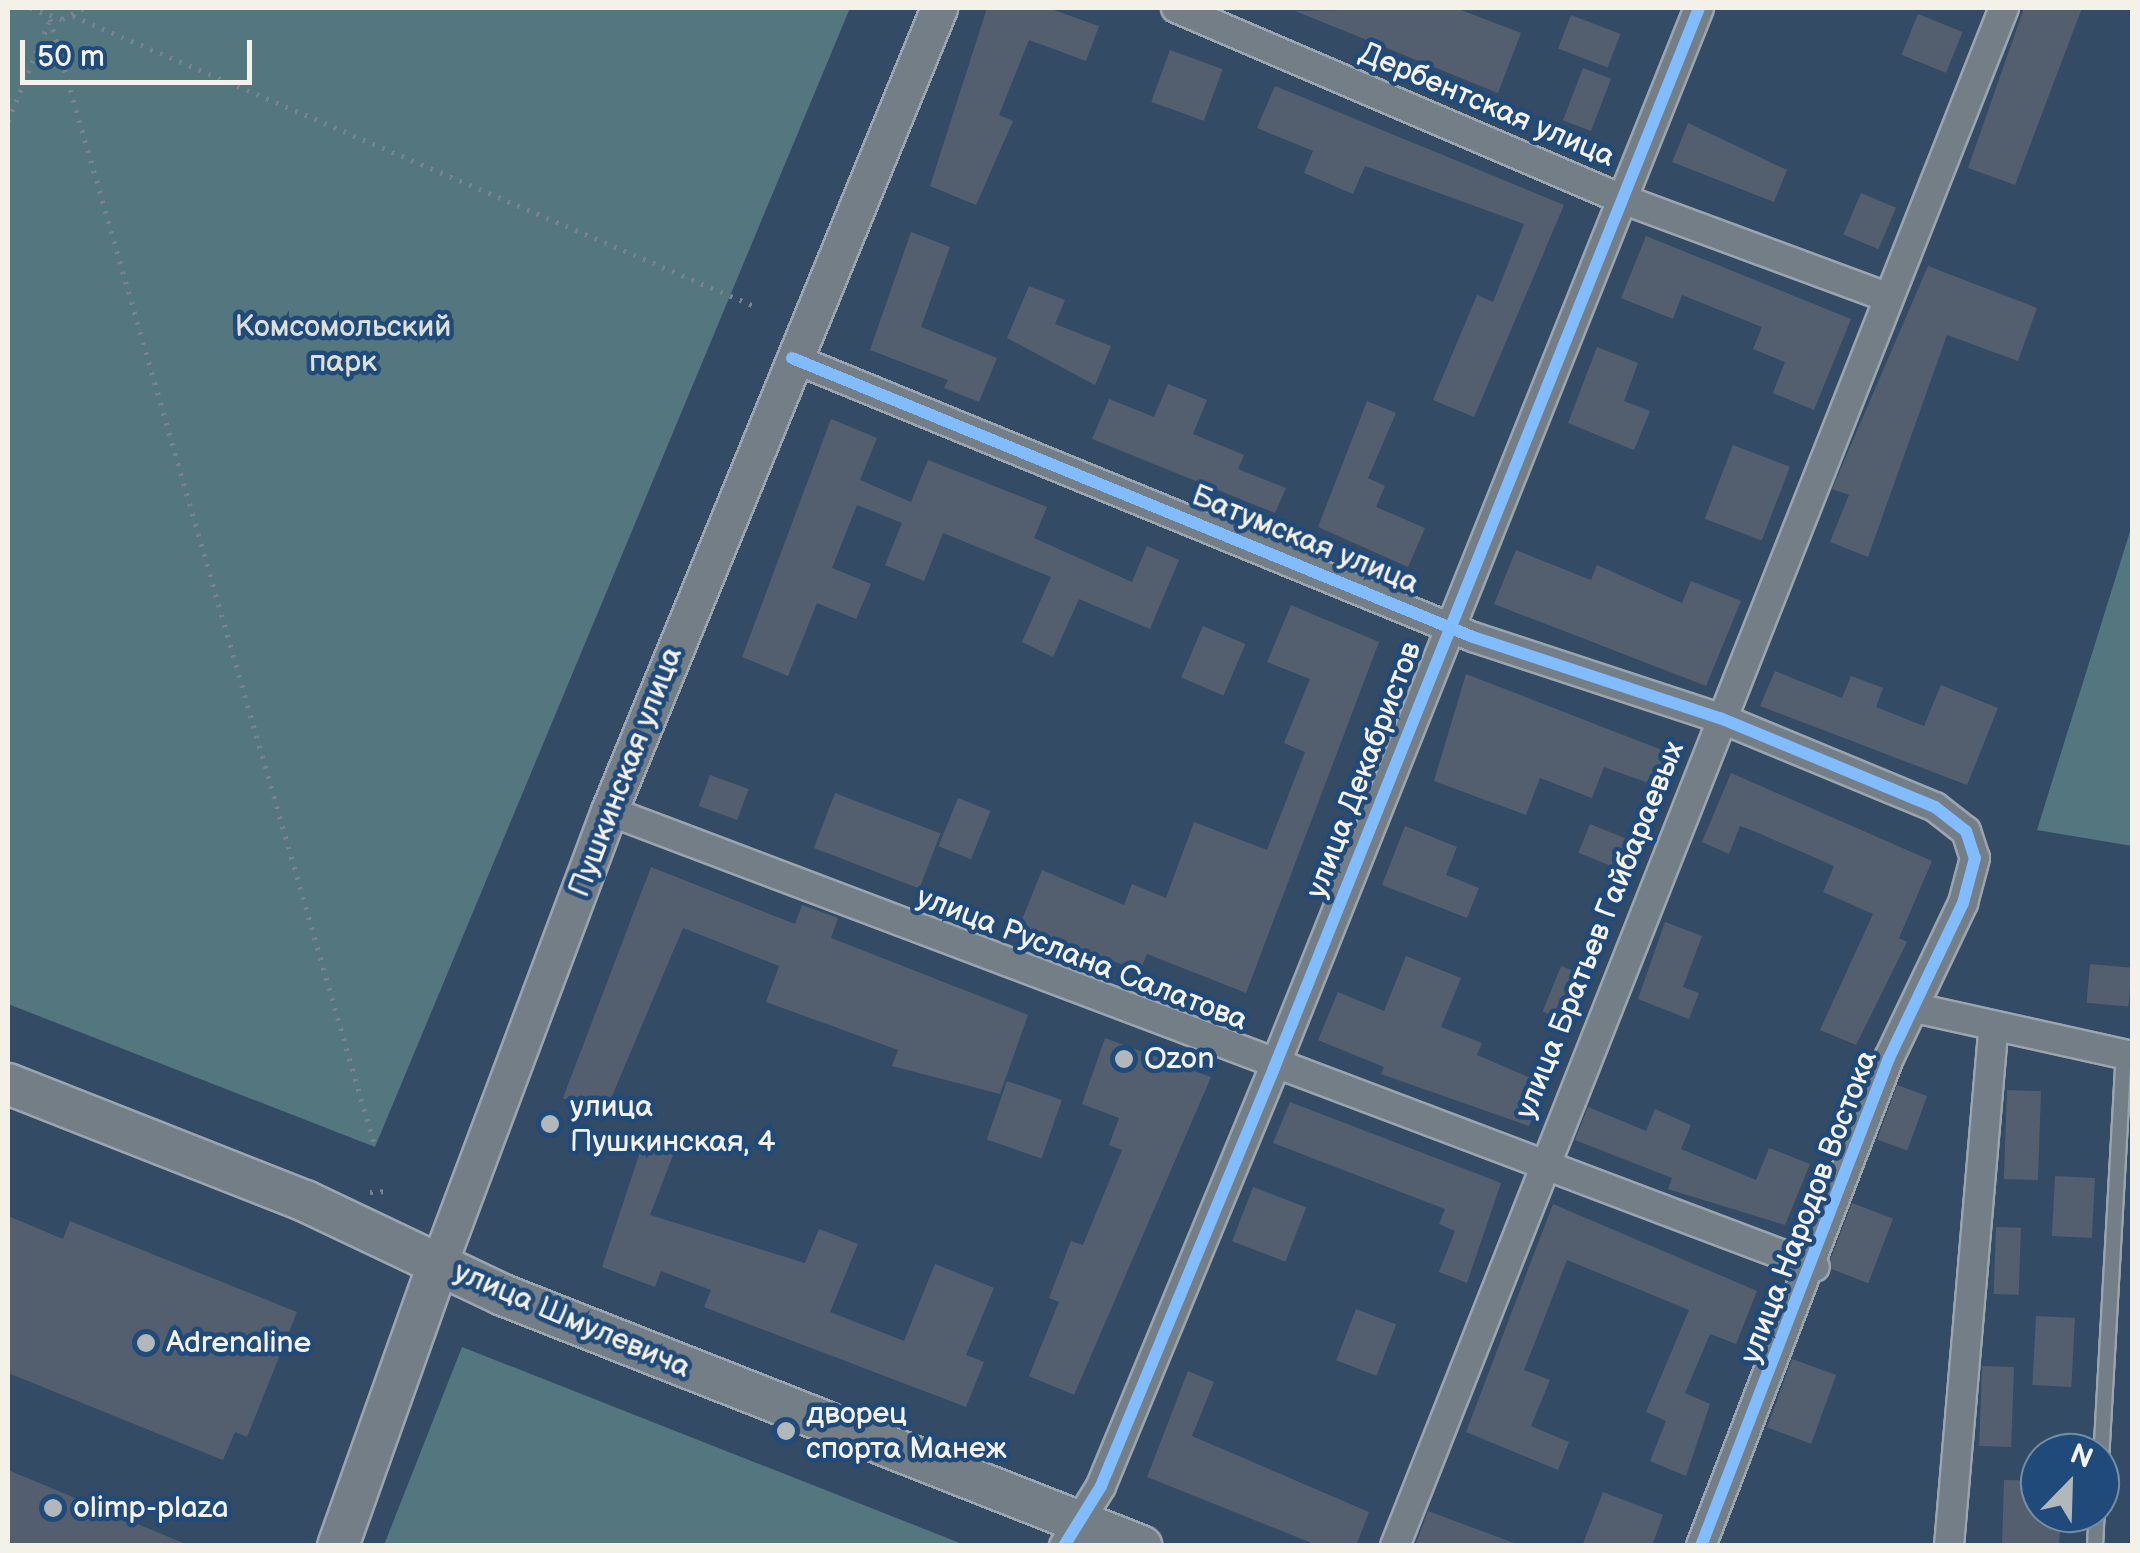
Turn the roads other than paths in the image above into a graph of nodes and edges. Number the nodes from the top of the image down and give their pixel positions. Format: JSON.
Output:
{"nodes":[{"id":1,"x":939,"y":8,"type":"edge"},
{"id":2,"x":1176,"y":8,"type":"edge"},
{"id":3,"x":1699,"y":8,"type":"edge"},
{"id":4,"x":2004,"y":8,"type":"edge"},
{"id":5,"x":1622,"y":199,"type":"junction"},
{"id":6,"x":1887,"y":297,"type":"junction"},
{"id":7,"x":792,"y":358,"type":"junction"},
{"id":8,"x":1448,"y":626,"type":"junction"},
{"id":9,"x":1720,"y":718,"type":"junction"},
{"id":10,"x":609,"y":811,"type":"junction"},
{"id":11,"x":1966,"y":831,"type":"joint"},
{"id":12,"x":1920,"y":1010,"type":"junction"},
{"id":13,"x":1994,"y":1033,"type":"junction"},
{"id":14,"x":2128,"y":1056,"type":"edge"},
{"id":15,"x":1274,"y":1068,"type":"junction"},
{"id":16,"x":8,"y":1084,"type":"edge"},
{"id":17,"x":1542,"y":1162,"type":"junction"},
{"id":18,"x":439,"y":1263,"type":"junction"},
{"id":19,"x":1815,"y":1267,"type":"junction"},
{"id":20,"x":2103,"y":1433,"type":"edge"},
{"id":21,"x":1072,"y":1535,"type":"edge"},
{"id":22,"x":338,"y":1546,"type":"edge"},
{"id":23,"x":1141,"y":1546,"type":"edge"},
{"id":24,"x":1394,"y":1546,"type":"edge"},
{"id":25,"x":1701,"y":1546,"type":"edge"},
{"id":26,"x":1949,"y":1546,"type":"edge"}],
"edges":[{"from":1,"to":7,"type":"street","name":"Пушкинская улица"},
{"from":2,"to":5,"type":"street","name":"Дербентская улица"},
{"from":3,"to":5,"type":"street","name":"улица Декабристов"},
{"from":4,"to":6,"type":"street","name":"улица Братьев Гайбараевых"},
{"from":5,"to":6,"type":"street","name":"Дербентская улица"},
{"from":5,"to":8,"type":"street","name":"улица Декабристов"},
{"from":6,"to":9,"type":"street","name":"улица Братьев Гайбараевых"},
{"from":7,"to":8,"type":"street","name":"Батумская улица"},
{"from":7,"to":10,"type":"street","name":"Пушкинская улица"},
{"from":8,"to":9,"type":"street","name":"Батумская улица"},
{"from":8,"to":15,"type":"street","name":"улица Декабристов"},
{"from":9,"to":11,"type":"street","name":"Батумская улица"},
{"from":9,"to":17,"type":"street","name":"улица Братьев Гайбараевых"},
{"from":10,"to":15,"type":"street","name":"улица Руслана Салатова"},
{"from":10,"to":18,"type":"street","name":"Пушкинская улица"},
{"from":11,"to":12,"type":"street","name":"улица Народов Востока"},
{"from":12,"to":13,"type":"street"},
{"from":12,"to":19,"type":"street","name":"улица Народов Востока"},
{"from":13,"to":14,"type":"street"},
{"from":13,"to":26,"type":"street"},
{"from":14,"to":20,"type":"lane"},
{"from":15,"to":17,"type":"street","name":"улица Руслана Салатова"},
{"from":15,"to":21,"type":"street","name":"улица Декабристов"},
{"from":16,"to":18,"type":"main road","name":"улица Шмулевича"},
{"from":17,"to":19,"type":"street","name":"улица Руслана Салатова"},
{"from":17,"to":24,"type":"street","name":"улица Братьев Гайбараевых"},
{"from":18,"to":21,"type":"main road","name":"улица Шмулевича"},
{"from":18,"to":22,"type":"main road","name":"Пушкинская улица"},
{"from":19,"to":25,"type":"street","name":"улица Народов Востока"},
{"from":21,"to":23,"type":"main road","name":"улица Шмулевича"}]}
